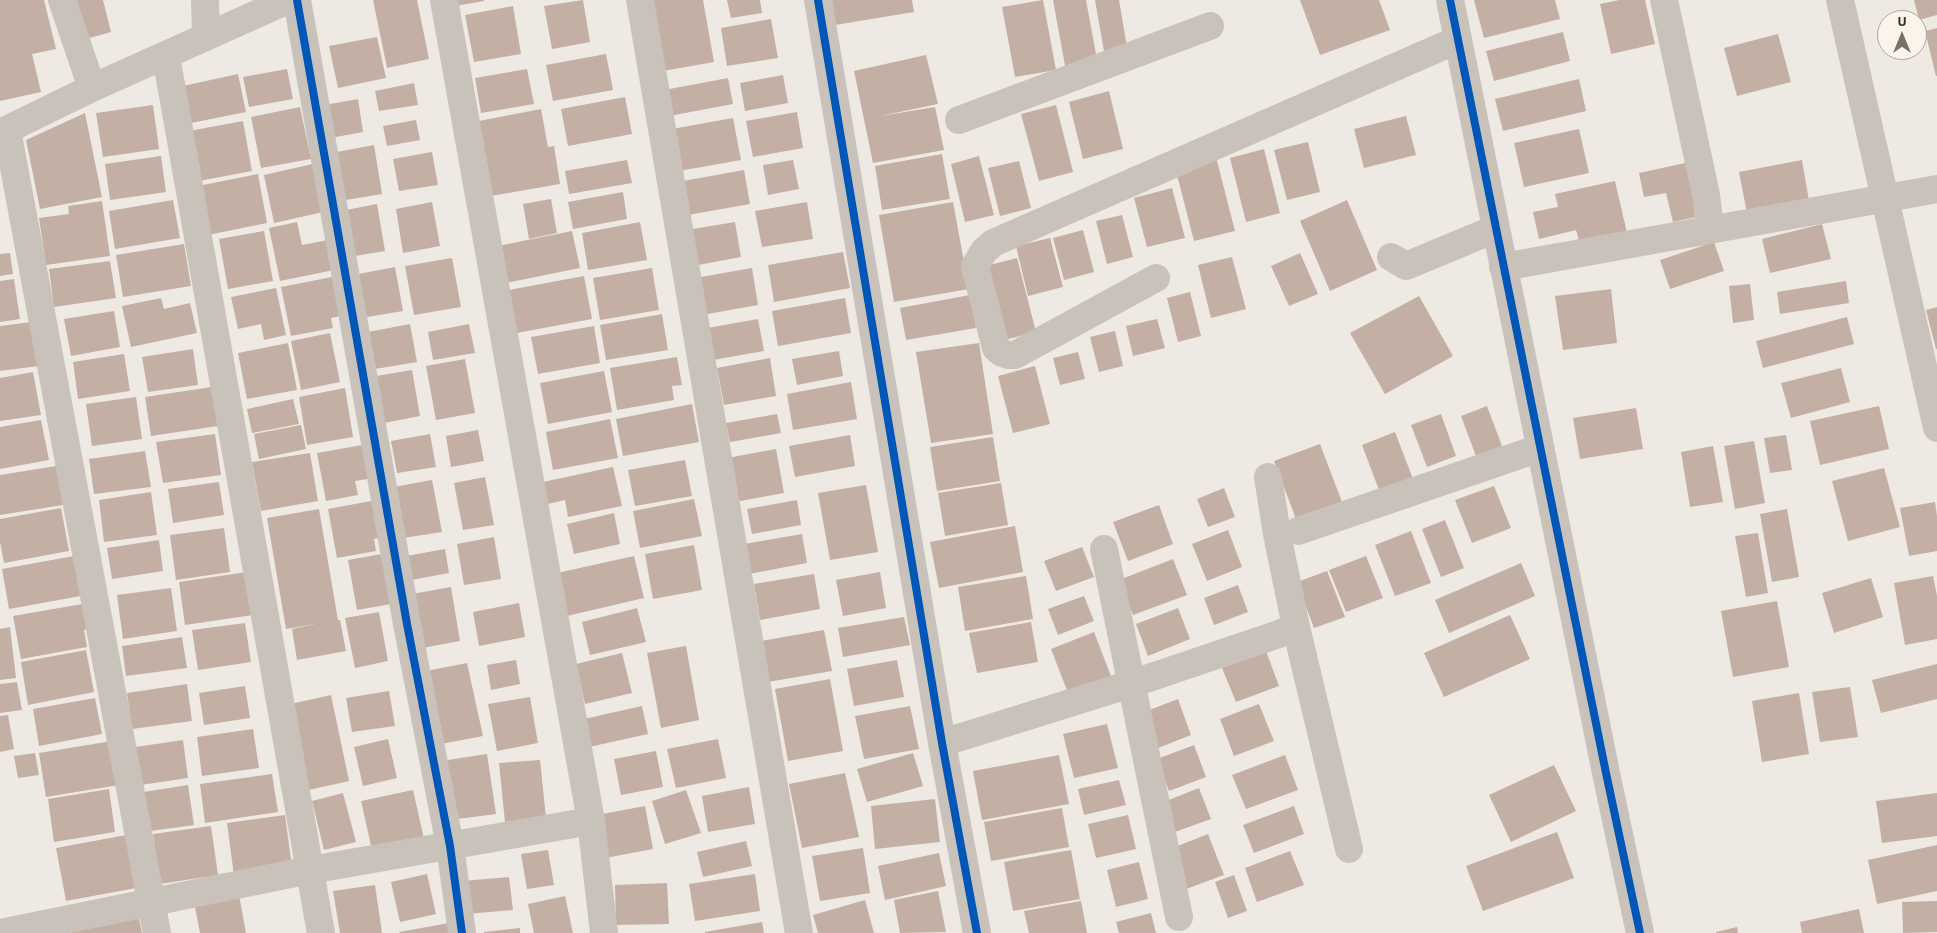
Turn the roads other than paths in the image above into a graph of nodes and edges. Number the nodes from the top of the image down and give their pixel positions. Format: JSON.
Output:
{"nodes":[{"id":1,"x":62,"y":0,"type":"edge"},
{"id":2,"x":205,"y":0,"type":"edge"},
{"id":3,"x":288,"y":0,"type":"edge"},
{"id":4,"x":297,"y":0,"type":"edge"},
{"id":5,"x":444,"y":0,"type":"edge"},
{"id":6,"x":640,"y":0,"type":"edge"},
{"id":7,"x":818,"y":0,"type":"edge"},
{"id":8,"x":1450,"y":0,"type":"edge"},
{"id":9,"x":1664,"y":0,"type":"edge"},
{"id":10,"x":1840,"y":0,"type":"edge"},
{"id":11,"x":1210,"y":26,"type":"dead end"},
{"id":12,"x":206,"y":36,"type":"junction"},
{"id":13,"x":1457,"y":40,"type":"junction"},
{"id":14,"x":166,"y":56,"type":"junction"},
{"id":15,"x":92,"y":88,"type":"junction"},
{"id":16,"x":959,"y":120,"type":"dead end"},
{"id":17,"x":4,"y":131,"type":"edge"},
{"id":18,"x":1937,"y":189,"type":"edge"},
{"id":19,"x":1885,"y":197,"type":"junction"},
{"id":20,"x":1495,"y":229,"type":"junction"},
{"id":21,"x":1710,"y":229,"type":"junction"},
{"id":22,"x":1391,"y":257,"type":"dead end"},
{"id":23,"x":1503,"y":267,"type":"junction"},
{"id":24,"x":1156,"y":278,"type":"dead end"},
{"id":25,"x":1937,"y":428,"type":"edge"},
{"id":26,"x":1540,"y":448,"type":"junction"},
{"id":27,"x":1268,"y":477,"type":"dead end"},
{"id":28,"x":1298,"y":531,"type":"dead end"},
{"id":29,"x":1104,"y":549,"type":"dead end"},
{"id":30,"x":1296,"y":627,"type":"junction"},
{"id":31,"x":1131,"y":684,"type":"junction"},
{"id":32,"x":942,"y":743,"type":"junction"},
{"id":33,"x":591,"y":821,"type":"junction"},
{"id":34,"x":450,"y":846,"type":"junction"},
{"id":35,"x":1349,"y":849,"type":"dead end"},
{"id":36,"x":310,"y":870,"type":"junction"},
{"id":37,"x":150,"y":901,"type":"junction"},
{"id":38,"x":1179,"y":917,"type":"dead end"},
{"id":39,"x":0,"y":933,"type":"edge"},
{"id":40,"x":157,"y":933,"type":"edge"},
{"id":41,"x":321,"y":933,"type":"edge"},
{"id":42,"x":462,"y":933,"type":"edge"},
{"id":43,"x":604,"y":933,"type":"edge"},
{"id":44,"x":799,"y":933,"type":"edge"},
{"id":45,"x":977,"y":933,"type":"edge"},
{"id":46,"x":1640,"y":933,"type":"edge"}],
"edges":[{"from":1,"to":15,"type":"street"},
{"from":2,"to":12,"type":"street"},
{"from":3,"to":12,"type":"street"},
{"from":4,"to":34,"type":"street"},
{"from":5,"to":33,"type":"street"},
{"from":6,"to":44,"type":"street"},
{"from":7,"to":32,"type":"street"},
{"from":8,"to":13,"type":"street"},
{"from":9,"to":21,"type":"street"},
{"from":10,"to":19,"type":"street"},
{"from":11,"to":16,"type":"street"},
{"from":12,"to":14,"type":"street"},
{"from":13,"to":20,"type":"street"},
{"from":13,"to":24,"type":"street"},
{"from":14,"to":15,"type":"street"},
{"from":14,"to":36,"type":"street"},
{"from":15,"to":17,"type":"street"},
{"from":17,"to":37,"type":"street"},
{"from":18,"to":19,"type":"street"},
{"from":19,"to":21,"type":"street"},
{"from":19,"to":25,"type":"street"},
{"from":20,"to":22,"type":"street"},
{"from":20,"to":23,"type":"street"},
{"from":21,"to":23,"type":"street"},
{"from":23,"to":26,"type":"street"},
{"from":26,"to":28,"type":"street"},
{"from":26,"to":46,"type":"street"},
{"from":27,"to":30,"type":"street"},
{"from":29,"to":31,"type":"street"},
{"from":30,"to":31,"type":"street"},
{"from":30,"to":35,"type":"street"},
{"from":31,"to":32,"type":"street"},
{"from":31,"to":38,"type":"street"},
{"from":32,"to":45,"type":"street"},
{"from":33,"to":34,"type":"street"},
{"from":33,"to":43,"type":"street"},
{"from":34,"to":36,"type":"street"},
{"from":34,"to":42,"type":"street"},
{"from":36,"to":37,"type":"street"},
{"from":36,"to":41,"type":"street"},
{"from":37,"to":39,"type":"street"},
{"from":37,"to":40,"type":"street"}]}
